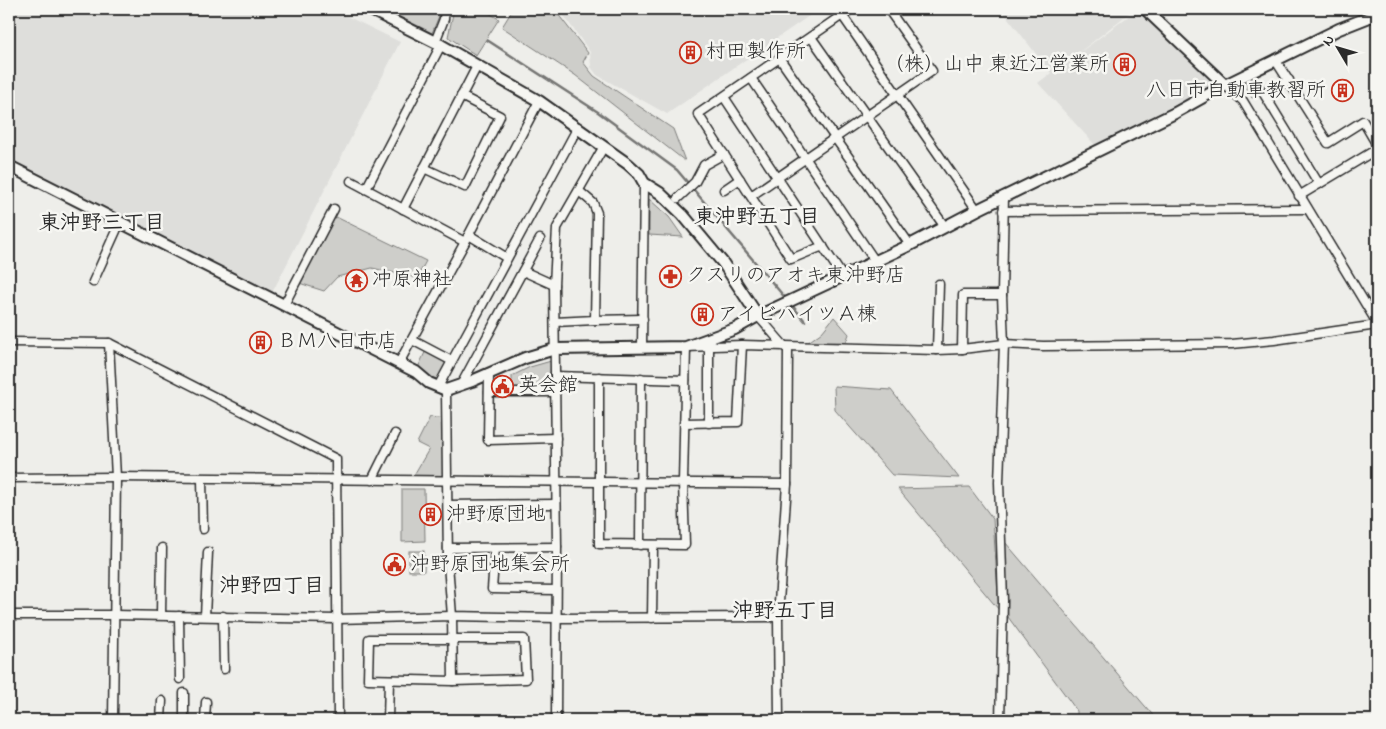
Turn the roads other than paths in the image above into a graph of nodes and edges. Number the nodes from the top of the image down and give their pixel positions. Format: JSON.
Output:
{"nodes":[{"id":1,"x":369,"y":9,"type":"edge"},
{"id":2,"x":445,"y":9,"type":"edge"},
{"id":3,"x":851,"y":9,"type":"edge"},
{"id":4,"x":888,"y":9,"type":"edge"},
{"id":5,"x":1145,"y":9,"type":"edge"},
{"id":6,"x":1377,"y":11,"type":"edge"},
{"id":7,"x":842,"y":15,"type":"junction"},
{"id":8,"x":811,"y":37,"type":"junction"},
{"id":9,"x":438,"y":44,"type":"junction"},
{"id":10,"x":780,"y":59,"type":"junction"},
{"id":11,"x":1276,"y":61,"type":"junction"},
{"id":12,"x":476,"y":66,"type":"junction"},
{"id":13,"x":751,"y":78,"type":"junction"},
{"id":14,"x":1289,"y":80,"type":"junction"},
{"id":15,"x":1225,"y":85,"type":"junction"},
{"id":16,"x":898,"y":95,"type":"junction"},
{"id":17,"x":461,"y":96,"type":"junction"},
{"id":18,"x":724,"y":96,"type":"junction"},
{"id":19,"x":539,"y":101,"type":"junction"},
{"id":20,"x":867,"y":116,"type":"junction"},
{"id":21,"x":578,"y":127,"type":"junction"},
{"id":22,"x":835,"y":138,"type":"junction"},
{"id":23,"x":1377,"y":145,"type":"edge"},
{"id":24,"x":603,"y":148,"type":"junction"},
{"id":25,"x":1377,"y":149,"type":"edge"},
{"id":26,"x":724,"y":154,"type":"junction"},
{"id":27,"x":806,"y":158,"type":"junction"},
{"id":28,"x":9,"y":166,"type":"edge"},
{"id":29,"x":424,"y":168,"type":"junction"},
{"id":30,"x":778,"y":177,"type":"junction"},
{"id":31,"x":740,"y":179,"type":"junction"},
{"id":32,"x":351,"y":182,"type":"dead end"},
{"id":33,"x":644,"y":182,"type":"junction"},
{"id":34,"x":1319,"y":184,"type":"junction"},
{"id":35,"x":366,"y":189,"type":"junction"},
{"id":36,"x":724,"y":190,"type":"dead end"},
{"id":37,"x":579,"y":191,"type":"junction"},
{"id":38,"x":751,"y":196,"type":"junction"},
{"id":39,"x":1004,"y":196,"type":"junction"},
{"id":40,"x":1300,"y":196,"type":"junction"},
{"id":41,"x":678,"y":198,"type":"dead end"},
{"id":42,"x":334,"y":209,"type":"dead end"},
{"id":43,"x":403,"y":209,"type":"junction"},
{"id":44,"x":1307,"y":209,"type":"junction"},
{"id":45,"x":977,"y":210,"type":"junction"},
{"id":46,"x":1003,"y":211,"type":"junction"},
{"id":47,"x":120,"y":222,"type":"junction"},
{"id":48,"x":945,"y":227,"type":"junction"},
{"id":49,"x":467,"y":239,"type":"junction"},
{"id":50,"x":540,"y":239,"type":"dead end"},
{"id":51,"x":910,"y":245,"type":"junction"},
{"id":52,"x":823,"y":246,"type":"junction"},
{"id":53,"x":507,"y":258,"type":"junction"},
{"id":54,"x":874,"y":261,"type":"junction"},
{"id":55,"x":522,"y":271,"type":"junction"},
{"id":56,"x":843,"y":277,"type":"junction"},
{"id":57,"x":93,"y":282,"type":"dead end"},
{"id":58,"x":939,"y":284,"type":"dead end"},
{"id":59,"x":554,"y":285,"type":"junction"},
{"id":60,"x":1002,"y":295,"type":"junction"},
{"id":61,"x":284,"y":305,"type":"junction"},
{"id":62,"x":758,"y":316,"type":"junction"},
{"id":63,"x":642,"y":319,"type":"junction"},
{"id":64,"x":595,"y":320,"type":"junction"},
{"id":65,"x":555,"y":322,"type":"junction"},
{"id":66,"x":1377,"y":324,"type":"edge"},
{"id":67,"x":412,"y":340,"type":"junction"},
{"id":68,"x":9,"y":342,"type":"edge"},
{"id":69,"x":109,"y":344,"type":"junction"},
{"id":70,"x":1004,"y":344,"type":"junction"},
{"id":71,"x":742,"y":345,"type":"junction"},
{"id":72,"x":709,"y":346,"type":"junction"},
{"id":73,"x":642,"y":347,"type":"junction"},
{"id":74,"x":686,"y":347,"type":"junction"},
{"id":75,"x":787,"y":347,"type":"junction"},
{"id":76,"x":555,"y":349,"type":"junction"},
{"id":77,"x":962,"y":349,"type":"junction"},
{"id":78,"x":937,"y":350,"type":"junction"},
{"id":79,"x":452,"y":361,"type":"junction"},
{"id":80,"x":399,"y":363,"type":"junction"},
{"id":81,"x":489,"y":373,"type":"junction"},
{"id":82,"x":555,"y":376,"type":"junction"},
{"id":83,"x":598,"y":377,"type":"junction"},
{"id":84,"x":641,"y":378,"type":"junction"},
{"id":85,"x":685,"y":380,"type":"junction"},
{"id":86,"x":461,"y":385,"type":"junction"},
{"id":87,"x":442,"y":388,"type":"junction"},
{"id":88,"x":489,"y":392,"type":"junction"},
{"id":89,"x":555,"y":392,"type":"junction"},
{"id":90,"x":709,"y":422,"type":"junction"},
{"id":91,"x":684,"y":423,"type":"junction"},
{"id":92,"x":395,"y":434,"type":"dead end"},
{"id":93,"x":556,"y":438,"type":"junction"},
{"id":94,"x":116,"y":477,"type":"junction"},
{"id":95,"x":9,"y":478,"type":"edge"},
{"id":96,"x":202,"y":478,"type":"junction"},
{"id":97,"x":335,"y":480,"type":"junction"},
{"id":98,"x":372,"y":480,"type":"junction"},
{"id":99,"x":447,"y":480,"type":"junction"},
{"id":100,"x":556,"y":482,"type":"junction"},
{"id":101,"x":599,"y":482,"type":"junction"},
{"id":102,"x":641,"y":482,"type":"junction"},
{"id":103,"x":683,"y":482,"type":"junction"},
{"id":104,"x":787,"y":484,"type":"junction"},
{"id":105,"x":556,"y":504,"type":"junction"},
{"id":106,"x":448,"y":505,"type":"junction"},
{"id":107,"x":203,"y":529,"type":"dead end"},
{"id":108,"x":640,"y":545,"type":"junction"},
{"id":109,"x":653,"y":545,"type":"junction"},
{"id":110,"x":557,"y":547,"type":"junction"},
{"id":111,"x":162,"y":548,"type":"dead end"},
{"id":112,"x":448,"y":548,"type":"junction"},
{"id":113,"x":495,"y":548,"type":"junction"},
{"id":114,"x":208,"y":552,"type":"dead end"},
{"id":115,"x":556,"y":590,"type":"junction"},
{"id":116,"x":9,"y":615,"type":"edge"},
{"id":117,"x":114,"y":615,"type":"junction"},
{"id":118,"x":161,"y":616,"type":"junction"},
{"id":119,"x":179,"y":616,"type":"junction"},
{"id":120,"x":205,"y":616,"type":"junction"},
{"id":121,"x":223,"y":616,"type":"junction"},
{"id":122,"x":452,"y":616,"type":"junction"},
{"id":123,"x":778,"y":617,"type":"junction"},
{"id":124,"x":557,"y":618,"type":"junction"},
{"id":125,"x":652,"y":618,"type":"junction"},
{"id":126,"x":336,"y":619,"type":"junction"},
{"id":127,"x":452,"y":639,"type":"junction"},
{"id":128,"x":224,"y":669,"type":"dead end"},
{"id":129,"x":180,"y":679,"type":"dead end"},
{"id":130,"x":389,"y":680,"type":"junction"},
{"id":131,"x":453,"y":681,"type":"junction"},
{"id":132,"x":184,"y":693,"type":"dead end"},
{"id":133,"x":162,"y":701,"type":"dead end"},
{"id":134,"x":206,"y":702,"type":"dead end"},
{"id":135,"x":113,"y":720,"type":"edge"},
{"id":136,"x":162,"y":720,"type":"edge"},
{"id":137,"x":184,"y":720,"type":"edge"},
{"id":138,"x":206,"y":720,"type":"edge"},
{"id":139,"x":338,"y":720,"type":"edge"},
{"id":140,"x":388,"y":720,"type":"edge"},
{"id":141,"x":556,"y":720,"type":"edge"},
{"id":142,"x":779,"y":720,"type":"edge"},
{"id":143,"x":1000,"y":720,"type":"edge"}],
"edges":[{"from":1,"to":9,"type":"street"},
{"from":2,"to":9,"type":"street"},
{"from":3,"to":7,"type":"street"},
{"from":4,"to":16,"type":"street"},
{"from":5,"to":15,"type":"street"},
{"from":6,"to":11,"type":"street"},
{"from":7,"to":8,"type":"street"},
{"from":7,"to":16,"type":"street"},
{"from":8,"to":10,"type":"street"},
{"from":8,"to":20,"type":"street"},
{"from":9,"to":12,"type":"street"},
{"from":9,"to":35,"type":"street"},
{"from":10,"to":13,"type":"street"},
{"from":10,"to":22,"type":"street"},
{"from":11,"to":14,"type":"street"},
{"from":11,"to":15,"type":"street"},
{"from":12,"to":17,"type":"street"},
{"from":12,"to":19,"type":"street"},
{"from":13,"to":18,"type":"street"},
{"from":13,"to":27,"type":"street"},
{"from":14,"to":23,"type":"street"},
{"from":14,"to":34,"type":"street"},
{"from":15,"to":39,"type":"street"},
{"from":15,"to":40,"type":"street"},
{"from":16,"to":20,"type":"street"},
{"from":16,"to":45,"type":"street"},
{"from":17,"to":29,"type":"street"},
{"from":17,"to":29,"type":"street"},
{"from":18,"to":26,"type":"street"},
{"from":18,"to":30,"type":"street"},
{"from":19,"to":21,"type":"street"},
{"from":19,"to":49,"type":"street"},
{"from":20,"to":22,"type":"street"},
{"from":20,"to":48,"type":"street"},
{"from":21,"to":24,"type":"street"},
{"from":21,"to":53,"type":"street"},
{"from":22,"to":27,"type":"street"},
{"from":22,"to":51,"type":"street"},
{"from":24,"to":33,"type":"street"},
{"from":24,"to":37,"type":"street"},
{"from":25,"to":34,"type":"street"},
{"from":26,"to":31,"type":"street"},
{"from":26,"to":41,"type":"street"},
{"from":27,"to":30,"type":"street"},
{"from":27,"to":54,"type":"street"},
{"from":28,"to":47,"type":"street"},
{"from":29,"to":43,"type":"street"},
{"from":30,"to":38,"type":"street"},
{"from":30,"to":52,"type":"street"},
{"from":31,"to":36,"type":"street"},
{"from":31,"to":38,"type":"street"},
{"from":32,"to":35,"type":"street"},
{"from":33,"to":62,"type":"street"},
{"from":33,"to":63,"type":"street"},
{"from":34,"to":40,"type":"street"},
{"from":35,"to":43,"type":"street"},
{"from":37,"to":59,"type":"street"},
{"from":37,"to":64,"type":"street"},
{"from":38,"to":52,"type":"street"},
{"from":39,"to":45,"type":"street"},
{"from":39,"to":46,"type":"street"},
{"from":40,"to":44,"type":"street"},
{"from":42,"to":61,"type":"street"},
{"from":43,"to":49,"type":"street"},
{"from":44,"to":46,"type":"street"},
{"from":44,"to":66,"type":"street"},
{"from":45,"to":48,"type":"street"},
{"from":46,"to":60,"type":"street"},
{"from":47,"to":57,"type":"street"},
{"from":47,"to":61,"type":"street"},
{"from":48,"to":51,"type":"street"},
{"from":49,"to":53,"type":"street"},
{"from":49,"to":67,"type":"street"},
{"from":50,"to":55,"type":"street"},
{"from":51,"to":54,"type":"street"},
{"from":52,"to":56,"type":"street"},
{"from":53,"to":79,"type":"street"},
{"from":54,"to":56,"type":"street"},
{"from":55,"to":59,"type":"street"},
{"from":55,"to":86,"type":"street"},
{"from":56,"to":62,"type":"street"},
{"from":58,"to":78,"type":"street"},
{"from":59,"to":65,"type":"street"},
{"from":60,"to":70,"type":"street"},
{"from":60,"to":77,"type":"street"},
{"from":61,"to":80,"type":"street"},
{"from":62,"to":74,"type":"street"},
{"from":62,"to":75,"type":"street"},
{"from":63,"to":64,"type":"street"},
{"from":63,"to":73,"type":"street"},
{"from":64,"to":65,"type":"street"},
{"from":65,"to":76,"type":"street"},
{"from":66,"to":70,"type":"street"},
{"from":67,"to":79,"type":"street"},
{"from":67,"to":80,"type":"street"},
{"from":68,"to":69,"type":"street"},
{"from":69,"to":94,"type":"street"},
{"from":69,"to":97,"type":"street"},
{"from":70,"to":77,"type":"street"},
{"from":70,"to":143,"type":"street"},
{"from":71,"to":72,"type":"street"},
{"from":71,"to":75,"type":"street"},
{"from":71,"to":90,"type":"street"},
{"from":72,"to":74,"type":"street"},
{"from":72,"to":90,"type":"street"},
{"from":73,"to":74,"type":"street"},
{"from":73,"to":76,"type":"street"},
{"from":74,"to":85,"type":"street"},
{"from":75,"to":78,"type":"street"},
{"from":75,"to":104,"type":"street"},
{"from":76,"to":81,"type":"street"},
{"from":76,"to":82,"type":"street"},
{"from":77,"to":78,"type":"street"},
{"from":79,"to":87,"type":"street"},
{"from":80,"to":87,"type":"street"},
{"from":81,"to":86,"type":"street"},
{"from":81,"to":88,"type":"street"},
{"from":82,"to":83,"type":"street"},
{"from":82,"to":89,"type":"street"},
{"from":83,"to":84,"type":"street"},
{"from":83,"to":101,"type":"street"},
{"from":84,"to":85,"type":"street"},
{"from":84,"to":102,"type":"street"},
{"from":85,"to":91,"type":"street"},
{"from":86,"to":87,"type":"street"},
{"from":87,"to":99,"type":"street"},
{"from":88,"to":89,"type":"street"},
{"from":88,"to":93,"type":"street"},
{"from":89,"to":93,"type":"street"},
{"from":90,"to":91,"type":"street"},
{"from":91,"to":103,"type":"street"},
{"from":92,"to":98,"type":"street"},
{"from":93,"to":100,"type":"street"},
{"from":94,"to":95,"type":"street"},
{"from":94,"to":96,"type":"street"},
{"from":94,"to":117,"type":"street"},
{"from":96,"to":97,"type":"street"},
{"from":96,"to":107,"type":"street"},
{"from":97,"to":98,"type":"street"},
{"from":97,"to":126,"type":"street"},
{"from":98,"to":99,"type":"street"},
{"from":99,"to":100,"type":"street"},
{"from":99,"to":106,"type":"street"},
{"from":100,"to":101,"type":"street"},
{"from":100,"to":105,"type":"street"},
{"from":101,"to":102,"type":"street"},
{"from":101,"to":108,"type":"street"},
{"from":102,"to":103,"type":"street"},
{"from":102,"to":108,"type":"street"},
{"from":103,"to":104,"type":"street"},
{"from":103,"to":109,"type":"street"},
{"from":104,"to":123,"type":"street"},
{"from":105,"to":106,"type":"street"},
{"from":105,"to":110,"type":"street"},
{"from":106,"to":112,"type":"street"},
{"from":108,"to":109,"type":"street"},
{"from":109,"to":125,"type":"street"},
{"from":110,"to":113,"type":"street"},
{"from":110,"to":115,"type":"street"},
{"from":111,"to":118,"type":"street"},
{"from":112,"to":113,"type":"street"},
{"from":112,"to":122,"type":"street"},
{"from":113,"to":115,"type":"street"},
{"from":114,"to":120,"type":"street"},
{"from":115,"to":124,"type":"street"},
{"from":116,"to":117,"type":"street"},
{"from":117,"to":118,"type":"street"},
{"from":117,"to":135,"type":"street"},
{"from":118,"to":119,"type":"street"},
{"from":119,"to":120,"type":"street"},
{"from":119,"to":129,"type":"street"},
{"from":120,"to":121,"type":"street"},
{"from":121,"to":126,"type":"street"},
{"from":121,"to":128,"type":"street"},
{"from":122,"to":124,"type":"street"},
{"from":122,"to":126,"type":"street"},
{"from":122,"to":127,"type":"street"},
{"from":123,"to":125,"type":"street"},
{"from":123,"to":142,"type":"street"},
{"from":124,"to":125,"type":"street"},
{"from":124,"to":141,"type":"street"},
{"from":126,"to":139,"type":"street"},
{"from":127,"to":130,"type":"street"},
{"from":127,"to":131,"type":"street"},
{"from":127,"to":131,"type":"street"},
{"from":130,"to":131,"type":"street"},
{"from":130,"to":140,"type":"street"},
{"from":132,"to":137,"type":"street"},
{"from":133,"to":136,"type":"street"},
{"from":134,"to":138,"type":"street"}]}
